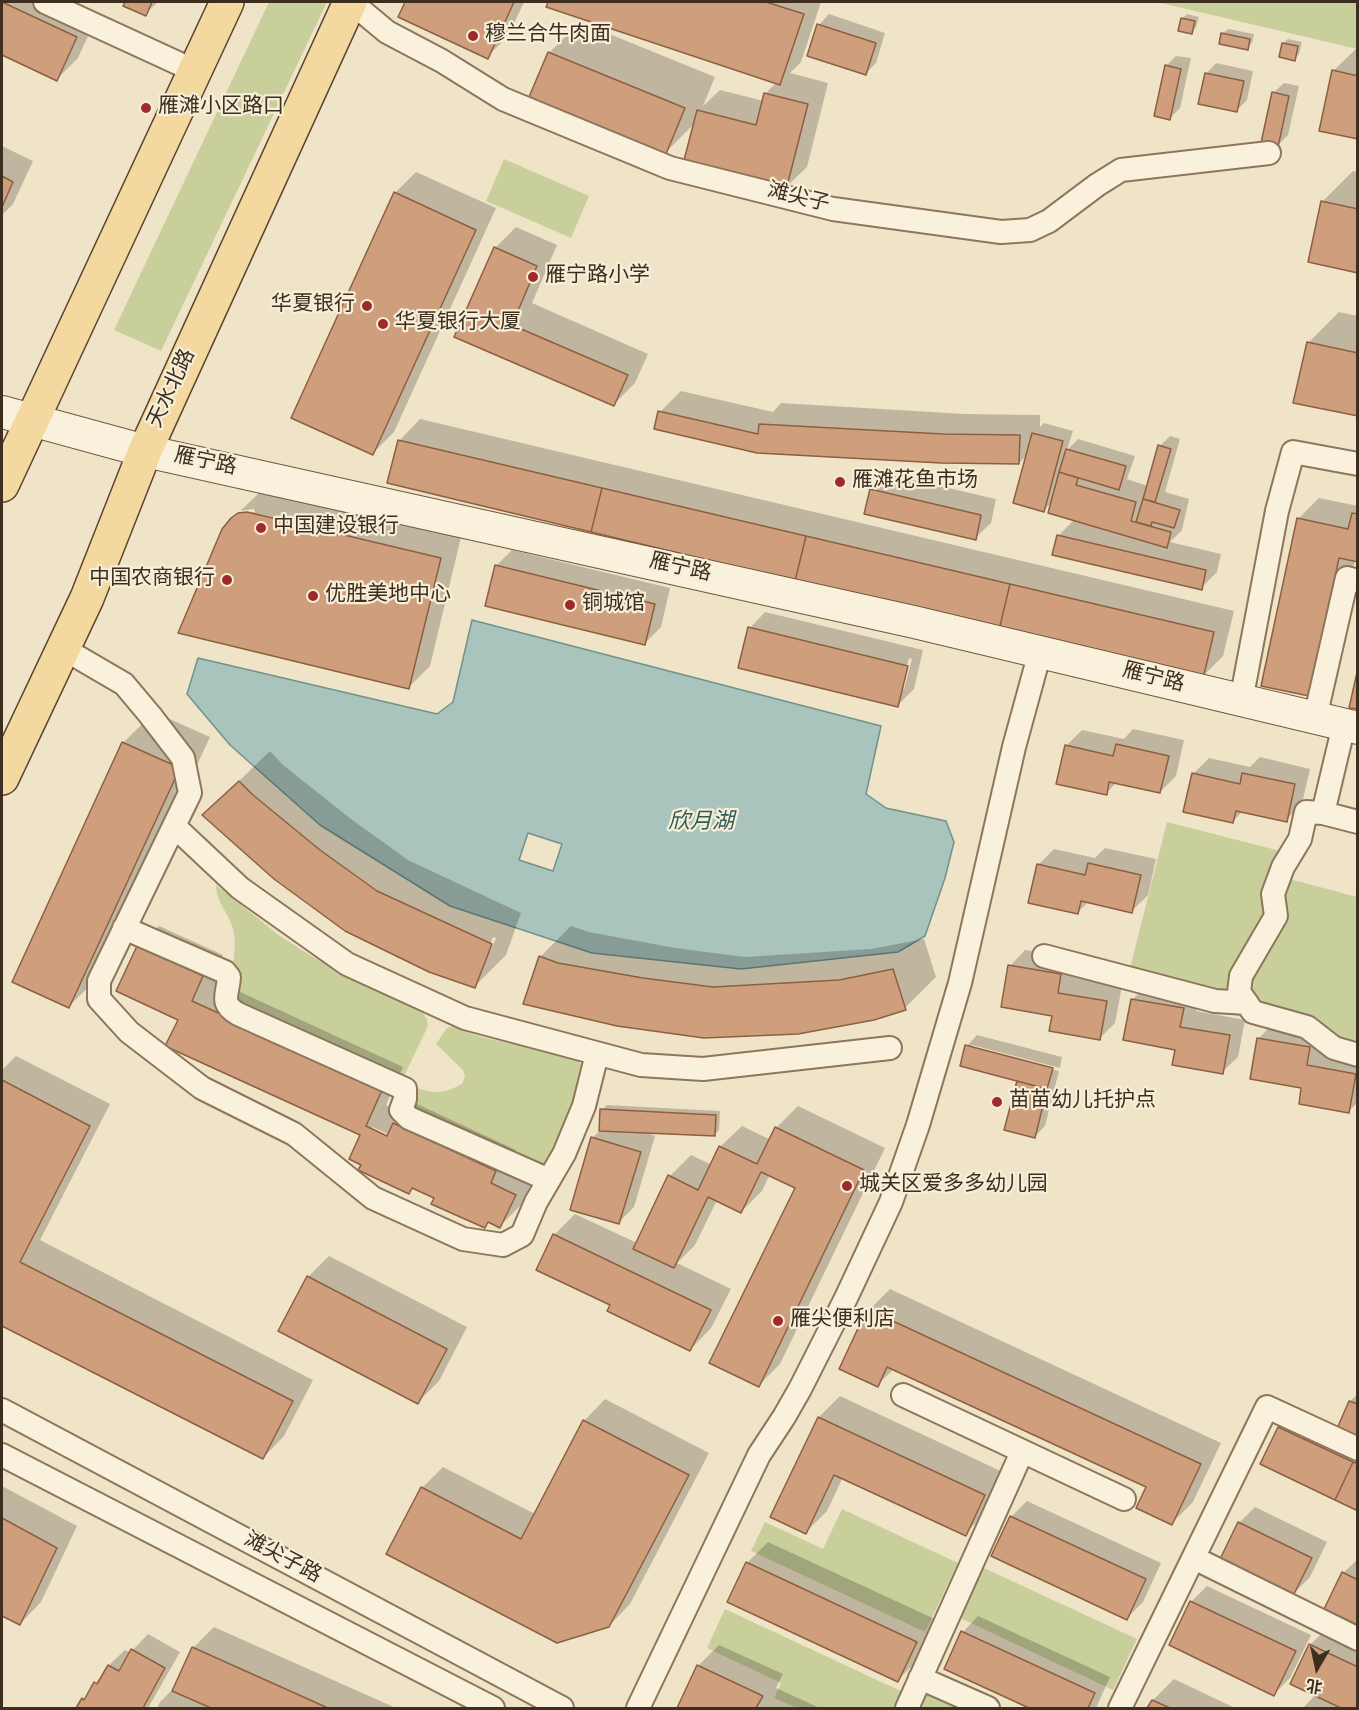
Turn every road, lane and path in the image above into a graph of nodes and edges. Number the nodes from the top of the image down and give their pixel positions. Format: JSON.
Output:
{"nodes":[{"id":1,"x":45,"y":2,"type":"edge"},
{"id":2,"x":227,"y":2,"type":"edge"},
{"id":3,"x":350,"y":2,"type":"edge"},
{"id":4,"x":195,"y":71,"type":"junction"},
{"id":5,"x":1269,"y":153,"type":"dead end"},
{"id":6,"x":2,"y":412,"type":"edge"},
{"id":7,"x":33,"y":419,"type":"junction"},
{"id":8,"x":145,"y":451,"type":"junction"},
{"id":9,"x":1358,"y":464,"type":"edge"},
{"id":10,"x":2,"y":485,"type":"edge"},
{"id":11,"x":1358,"y":581,"type":"edge"},
{"id":12,"x":64,"y":649,"type":"junction"},
{"id":13,"x":1040,"y":652,"type":"junction"},
{"id":14,"x":1241,"y":701,"type":"junction"},
{"id":15,"x":1339,"y":723,"type":"edge"},
{"id":16,"x":2,"y":778,"type":"edge"},
{"id":17,"x":1323,"y":813,"type":"junction"},
{"id":18,"x":1358,"y":822,"type":"edge"},
{"id":19,"x":174,"y":826,"type":"junction"},
{"id":20,"x":124,"y":928,"type":"junction"},
{"id":21,"x":1044,"y":956,"type":"dead end"},
{"id":22,"x":1247,"y":1003,"type":"junction"},
{"id":23,"x":890,"y":1048,"type":"dead end"},
{"id":24,"x":597,"y":1054,"type":"junction"},
{"id":25,"x":1358,"y":1055,"type":"edge"},
{"id":26,"x":549,"y":1180,"type":"junction"},
{"id":27,"x":903,"y":1395,"type":"dead end"},
{"id":28,"x":2,"y":1410,"type":"edge"},
{"id":29,"x":1358,"y":1449,"type":"edge"},
{"id":30,"x":1022,"y":1452,"type":"junction"},
{"id":31,"x":2,"y":1455,"type":"edge"},
{"id":32,"x":1124,"y":1499,"type":"dead end"},
{"id":33,"x":1194,"y":1558,"type":"junction"},
{"id":34,"x":1358,"y":1639,"type":"edge"},
{"id":35,"x":920,"y":1678,"type":"junction"},
{"id":36,"x":493,"y":1708,"type":"edge"},
{"id":37,"x":562,"y":1708,"type":"edge"},
{"id":38,"x":638,"y":1708,"type":"edge"},
{"id":39,"x":907,"y":1708,"type":"edge"},
{"id":40,"x":988,"y":1708,"type":"edge"},
{"id":41,"x":1120,"y":1708,"type":"edge"}],
"edges":[{"from":1,"to":4,"type":"street"},
{"from":2,"to":4,"type":"main road"},
{"from":3,"to":5,"type":"street","name":"滩尖子"},
{"from":3,"to":8,"type":"main road","name":"天水北路"},
{"from":4,"to":7,"type":"main road"},
{"from":6,"to":7,"type":"main road","name":"雁宁路"},
{"from":7,"to":8,"type":"main road","name":"雁宁路"},
{"from":7,"to":10,"type":"main road"},
{"from":8,"to":12,"type":"main road","name":"天水北路"},
{"from":8,"to":13,"type":"main road","name":"雁宁路"},
{"from":9,"to":14,"type":"street"},
{"from":11,"to":15,"type":"street"},
{"from":12,"to":16,"type":"main road","name":"天水北路"},
{"from":12,"to":19,"type":"street"},
{"from":13,"to":14,"type":"main road","name":"雁宁路"},
{"from":13,"to":38,"type":"street"},
{"from":14,"to":15,"type":"main road","name":"雁宁路"},
{"from":15,"to":17,"type":"street"},
{"from":17,"to":18,"type":"street"},
{"from":17,"to":22,"type":"street"},
{"from":19,"to":20,"type":"street"},
{"from":19,"to":24,"type":"street"},
{"from":20,"to":26,"type":"street"},
{"from":20,"to":26,"type":"street"},
{"from":21,"to":22,"type":"street"},
{"from":22,"to":25,"type":"street"},
{"from":23,"to":24,"type":"street"},
{"from":24,"to":26,"type":"street"},
{"from":27,"to":30,"type":"street"},
{"from":28,"to":37,"type":"street","name":"滩尖子路"},
{"from":29,"to":33,"type":"street"},
{"from":30,"to":32,"type":"street"},
{"from":30,"to":35,"type":"street"},
{"from":31,"to":36,"type":"street","name":"滩尖子路"},
{"from":33,"to":34,"type":"street"},
{"from":33,"to":41,"type":"street"},
{"from":35,"to":39,"type":"street"},
{"from":35,"to":40,"type":"street"}]}
